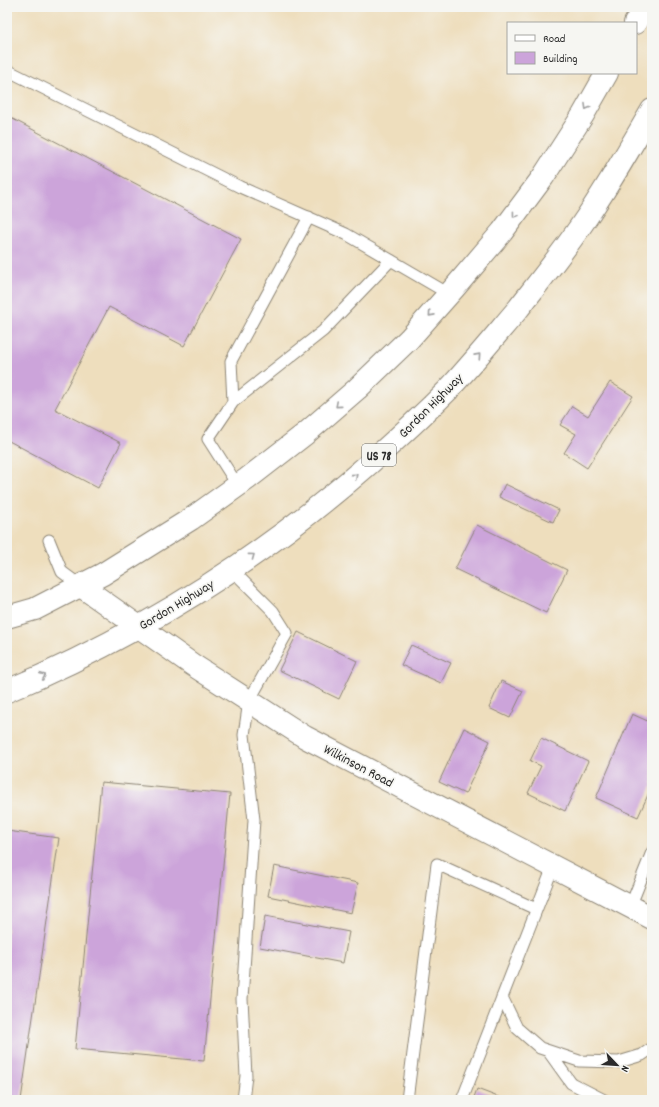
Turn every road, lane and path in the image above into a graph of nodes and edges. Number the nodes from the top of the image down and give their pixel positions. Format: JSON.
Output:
{"nodes":[{"id":1,"x":645,"y":7,"type":"edge"},
{"id":2,"x":636,"y":22,"type":"edge"},
{"id":3,"x":7,"y":70,"type":"edge"},
{"id":4,"x":606,"y":74,"type":"edge"},
{"id":5,"x":652,"y":110,"type":"edge"},
{"id":6,"x":309,"y":217,"type":"junction"},
{"id":7,"x":391,"y":260,"type":"junction"},
{"id":8,"x":449,"y":294,"type":"junction"},
{"id":9,"x":233,"y":402,"type":"junction"},
{"id":10,"x":238,"y":486,"type":"junction"},
{"id":11,"x":49,"y":540,"type":"dead end"},
{"id":12,"x":232,"y":570,"type":"junction"},
{"id":13,"x":81,"y":586,"type":"junction"},
{"id":14,"x":7,"y":617,"type":"edge"},
{"id":15,"x":139,"y":627,"type":"junction"},
{"id":16,"x":7,"y":692,"type":"edge"},
{"id":17,"x":249,"y":701,"type":"junction"},
{"id":18,"x":652,"y":852,"type":"edge"},
{"id":19,"x":553,"y":867,"type":"junction"},
{"id":20,"x":630,"y":907,"type":"junction"},
{"id":21,"x":536,"y":909,"type":"junction"},
{"id":22,"x":652,"y":918,"type":"edge"},
{"id":23,"x":502,"y":997,"type":"junction"},
{"id":24,"x":652,"y":1048,"type":"edge"},
{"id":25,"x":548,"y":1051,"type":"junction"},
{"id":26,"x":243,"y":1100,"type":"edge"},
{"id":27,"x":407,"y":1100,"type":"edge"},
{"id":28,"x":462,"y":1100,"type":"edge"},
{"id":29,"x":604,"y":1100,"type":"edge"}],
"edges":[{"from":1,"to":2,"type":"main road"},
{"from":3,"to":6,"type":"lane"},
{"from":4,"to":8,"type":"main road","one_way":true},
{"from":12,"to":5,"type":"main road","name":"Gordon Highway","number":"US 78","one_way":true},
{"from":6,"to":7,"type":"lane"},
{"from":6,"to":9,"type":"lane"},
{"from":7,"to":8,"type":"lane"},
{"from":7,"to":9,"type":"lane"},
{"from":8,"to":10,"type":"main road","one_way":true},
{"from":9,"to":10,"type":"lane"},
{"from":10,"to":13,"type":"main road"},
{"from":11,"to":13,"type":"lane"},
{"from":12,"to":15,"type":"main road","name":"Gordon Highway","number":"US 78"},
{"from":12,"to":17,"type":"lane"},
{"from":13,"to":14,"type":"main road"},
{"from":13,"to":15,"type":"main road","name":"Wilkinson Road"},
{"from":16,"to":15,"type":"main road","name":"Gordon Highway","number":"US 78","one_way":true},
{"from":15,"to":17,"type":"main road","name":"Wilkinson Road"},
{"from":17,"to":19,"type":"main road","name":"Wilkinson Road"},
{"from":17,"to":26,"type":"lane"},
{"from":18,"to":20,"type":"lane"},
{"from":19,"to":20,"type":"main road","name":"Wilkinson Road"},
{"from":19,"to":21,"type":"lane"},
{"from":20,"to":22,"type":"main road","name":"Wilkinson Road"},
{"from":21,"to":23,"type":"lane"},
{"from":21,"to":27,"type":"lane"},
{"from":23,"to":25,"type":"lane"},
{"from":23,"to":28,"type":"lane"},
{"from":24,"to":25,"type":"lane"},
{"from":25,"to":29,"type":"lane"}]}
